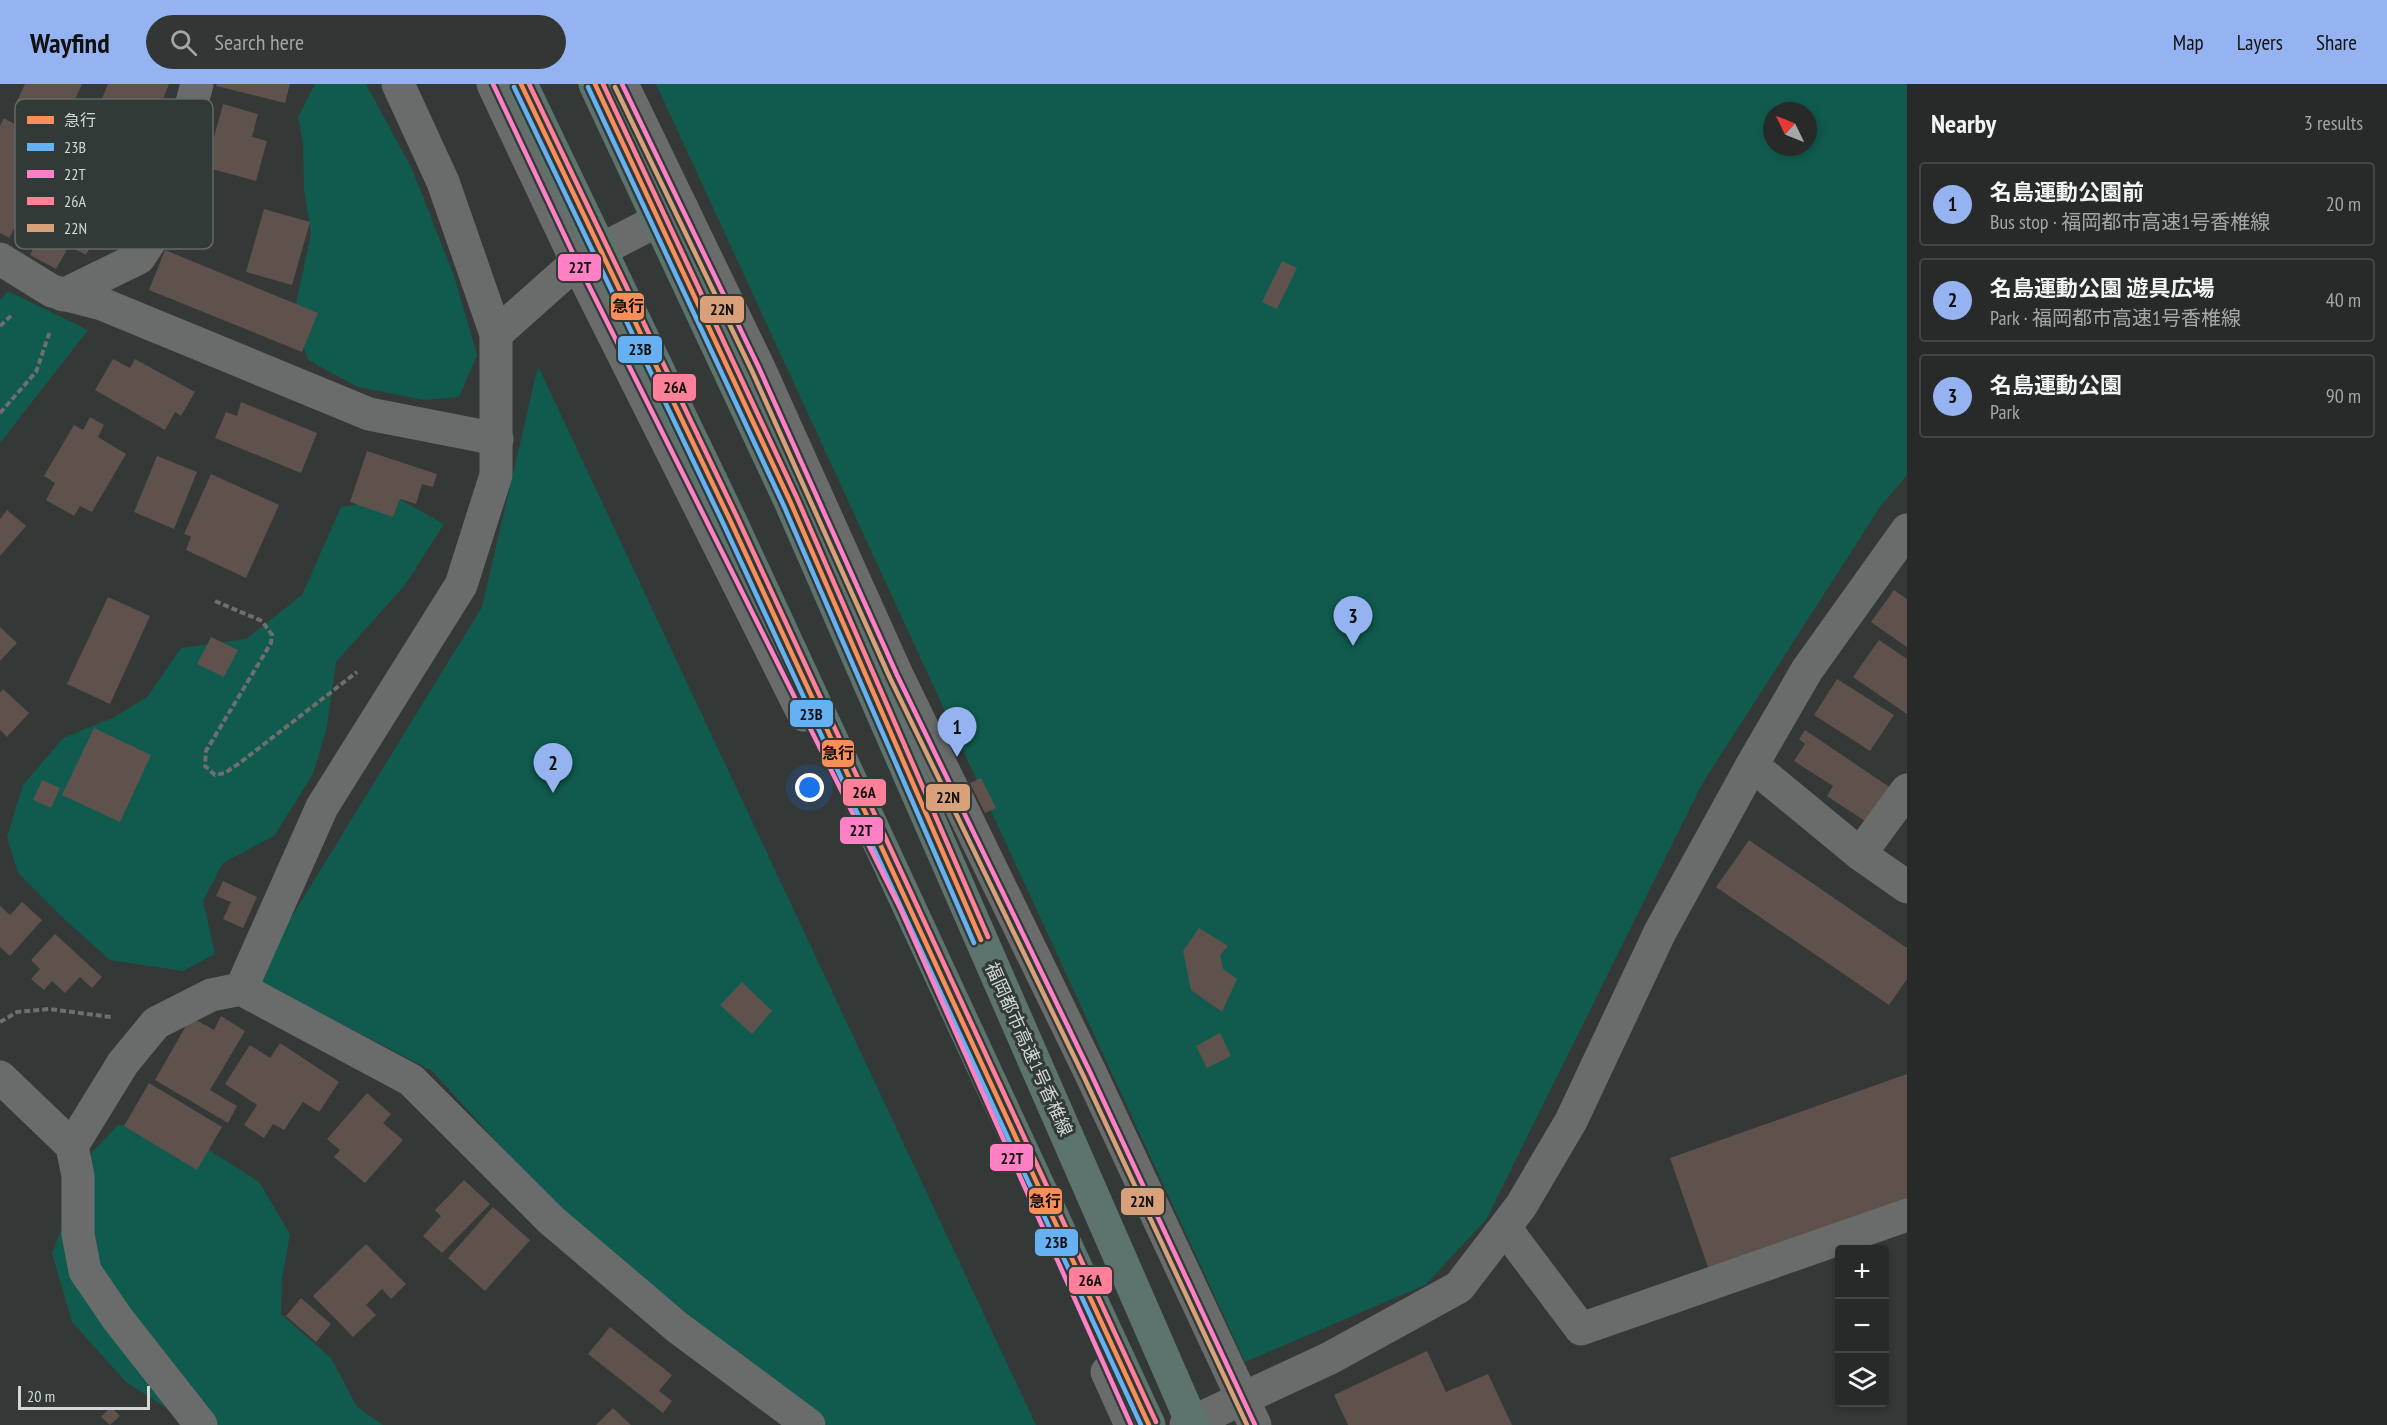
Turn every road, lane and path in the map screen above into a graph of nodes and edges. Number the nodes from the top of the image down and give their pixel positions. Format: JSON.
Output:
{"nodes":[{"id":1,"x":197,"y":84,"type":"edge"},
{"id":2,"x":398,"y":84,"type":"edge"},
{"id":3,"x":493,"y":84,"type":"edge"},
{"id":4,"x":521,"y":84,"type":"edge"},
{"id":5,"x":595,"y":84,"type":"edge"},
{"id":6,"x":622,"y":84,"type":"edge"},
{"id":7,"x":193,"y":99,"type":"edge"},
{"id":8,"x":682,"y":208,"type":"junction"},
{"id":9,"x":145,"y":249,"type":"edge"},
{"id":10,"x":0,"y":259,"type":"edge"},
{"id":11,"x":577,"y":262,"type":"junction"},
{"id":12,"x":63,"y":295,"type":"junction"},
{"id":13,"x":496,"y":334,"type":"junction"},
{"id":14,"x":36,"y":372,"type":"dead end"},
{"id":15,"x":0,"y":414,"type":"edge"},
{"id":16,"x":496,"y":439,"type":"junction"},
{"id":17,"x":1907,"y":530,"type":"edge"},
{"id":18,"x":215,"y":601,"type":"dead end"},
{"id":19,"x":364,"y":666,"type":"dead end"},
{"id":20,"x":1752,"y":765,"type":"junction"},
{"id":21,"x":1907,"y":790,"type":"edge"},
{"id":22,"x":1860,"y":854,"type":"junction"},
{"id":23,"x":1907,"y":887,"type":"edge"},
{"id":24,"x":241,"y":988,"type":"junction"},
{"id":25,"x":0,"y":1022,"type":"edge"},
{"id":26,"x":156,"y":1023,"type":"junction"},
{"id":27,"x":0,"y":1077,"type":"edge"},
{"id":28,"x":72,"y":1146,"type":"junction"},
{"id":29,"x":1907,"y":1215,"type":"edge"},
{"id":30,"x":1504,"y":1227,"type":"junction"},
{"id":31,"x":1249,"y":1412,"type":"edge"},
{"id":32,"x":201,"y":1425,"type":"edge"},
{"id":33,"x":809,"y":1425,"type":"edge"},
{"id":34,"x":1131,"y":1425,"type":"edge"},
{"id":35,"x":1149,"y":1425,"type":"edge"},
{"id":36,"x":1186,"y":1425,"type":"edge"},
{"id":37,"x":1193,"y":1425,"type":"edge"}],
"edges":[{"from":1,"to":7,"type":"street"},
{"from":2,"to":13,"type":"street"},
{"from":3,"to":11,"type":"street"},
{"from":4,"to":35,"type":"highway"},
{"from":5,"to":37,"type":"highway","name":"福岡都市高速1号香椎線"},
{"from":6,"to":8,"type":"street"},
{"from":8,"to":11,"type":"street"},
{"from":8,"to":31,"type":"street"},
{"from":9,"to":12,"type":"street"},
{"from":10,"to":12,"type":"street"},
{"from":11,"to":13,"type":"street"},
{"from":11,"to":34,"type":"street"},
{"from":12,"to":16,"type":"street"},
{"from":13,"to":16,"type":"street"},
{"from":14,"to":15,"type":"path"},
{"from":16,"to":24,"type":"street"},
{"from":17,"to":20,"type":"street"},
{"from":18,"to":19,"type":"path"},
{"from":20,"to":22,"type":"street"},
{"from":20,"to":30,"type":"street"},
{"from":21,"to":22,"type":"street"},
{"from":22,"to":23,"type":"street"},
{"from":24,"to":26,"type":"street"},
{"from":24,"to":33,"type":"street"},
{"from":25,"to":26,"type":"path"},
{"from":26,"to":28,"type":"street"},
{"from":27,"to":28,"type":"street"},
{"from":28,"to":32,"type":"street"},
{"from":29,"to":30,"type":"street"},
{"from":30,"to":31,"type":"street"},
{"from":31,"to":36,"type":"street"}]}
